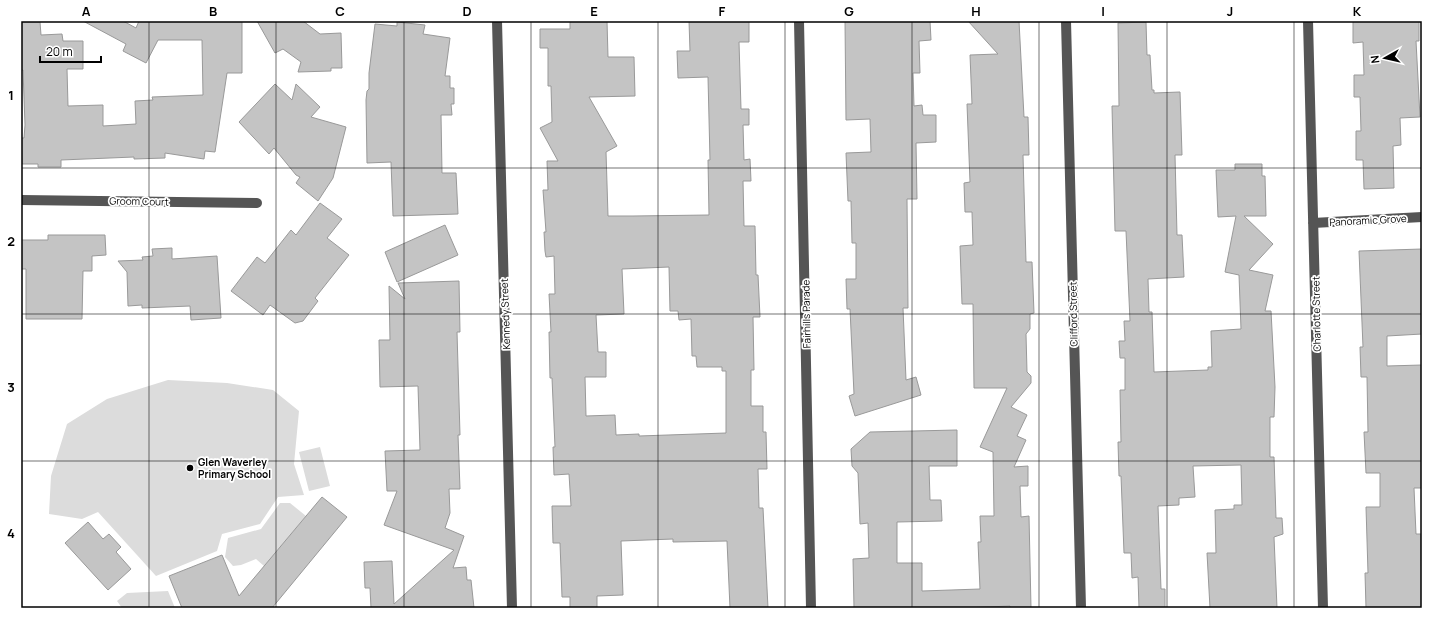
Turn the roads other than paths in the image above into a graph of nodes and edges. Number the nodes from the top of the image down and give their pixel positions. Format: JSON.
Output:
{"nodes":[{"id":1,"x":497,"y":21,"type":"edge"},
{"id":2,"x":800,"y":21,"type":"edge"},
{"id":3,"x":1066,"y":21,"type":"edge"},
{"id":4,"x":1308,"y":21,"type":"edge"},
{"id":5,"x":21,"y":200,"type":"edge"},
{"id":6,"x":257,"y":203,"type":"dead end"},
{"id":7,"x":1422,"y":218,"type":"edge"},
{"id":8,"x":1313,"y":223,"type":"junction"},
{"id":9,"x":512,"y":608,"type":"edge"},
{"id":10,"x":811,"y":608,"type":"edge"},
{"id":11,"x":1081,"y":608,"type":"edge"},
{"id":12,"x":1323,"y":608,"type":"edge"}],
"edges":[{"from":1,"to":9,"type":"street","name":"Kennedy Street"},
{"from":2,"to":10,"type":"street","name":"Fairhills Parade"},
{"from":3,"to":11,"type":"street","name":"Clifford Street"},
{"from":4,"to":8,"type":"street","name":"Charlotte Street"},
{"from":5,"to":6,"type":"street","name":"Groom Court"},
{"from":7,"to":8,"type":"street","name":"Panoramic Grove"},
{"from":8,"to":12,"type":"street","name":"Charlotte Street"}]}
